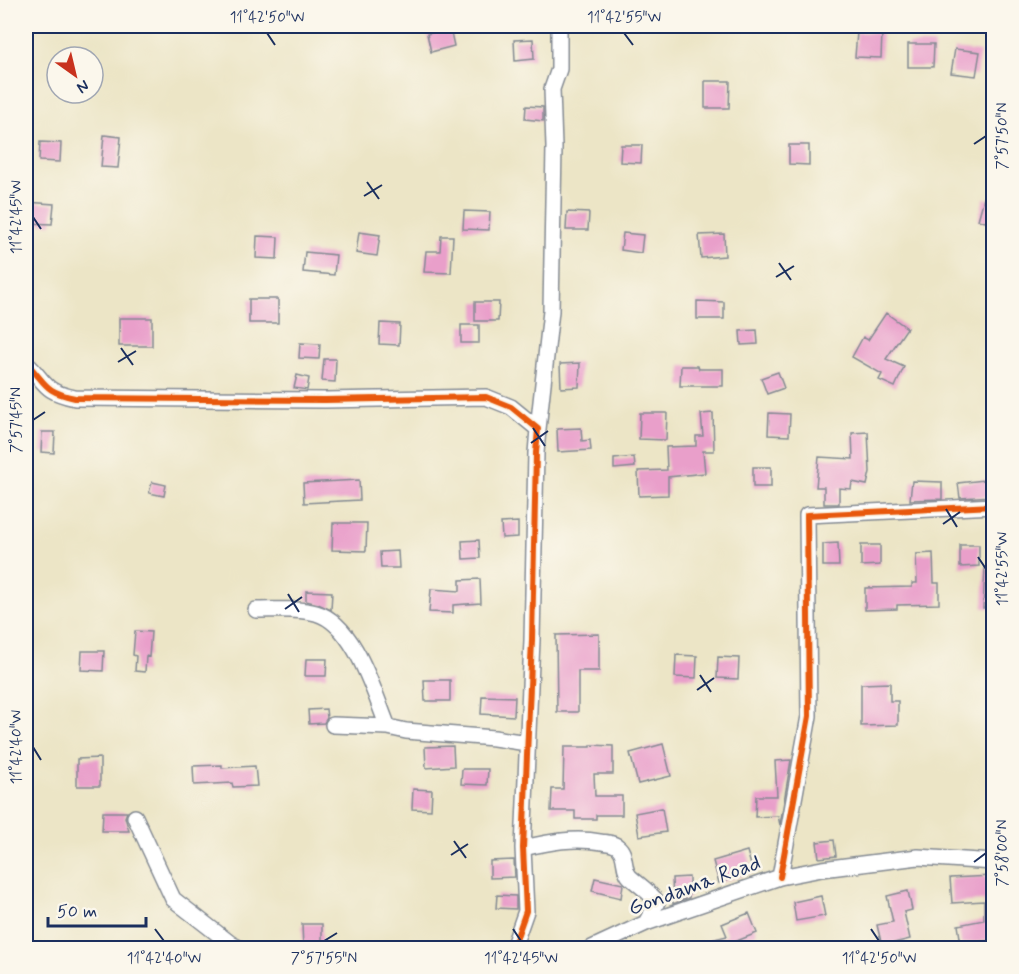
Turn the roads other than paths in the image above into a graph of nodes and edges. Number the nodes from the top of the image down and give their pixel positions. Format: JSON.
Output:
{"nodes":[{"id":1,"x":559,"y":26,"type":"edge"},
{"id":2,"x":26,"y":363,"type":"edge"},
{"id":3,"x":538,"y":429,"type":"junction"},
{"id":4,"x":993,"y":506,"type":"edge"},
{"id":5,"x":256,"y":610,"type":"dead end"},
{"id":6,"x":333,"y":725,"type":"dead end"},
{"id":7,"x":388,"y":727,"type":"junction"},
{"id":8,"x":527,"y":743,"type":"junction"},
{"id":9,"x":135,"y":817,"type":"dead end"},
{"id":10,"x":523,"y":848,"type":"junction"},
{"id":11,"x":993,"y":862,"type":"edge"},
{"id":12,"x":780,"y":877,"type":"junction"},
{"id":13,"x":646,"y":923,"type":"junction"},
{"id":14,"x":240,"y":948,"type":"edge"},
{"id":15,"x":513,"y":948,"type":"edge"},
{"id":16,"x":592,"y":948,"type":"edge"}],
"edges":[{"from":1,"to":3,"type":"street"},
{"from":2,"to":3,"type":"street"},
{"from":3,"to":8,"type":"street"},
{"from":4,"to":12,"type":"street"},
{"from":5,"to":7,"type":"street"},
{"from":6,"to":7,"type":"street"},
{"from":7,"to":8,"type":"street"},
{"from":8,"to":10,"type":"street"},
{"from":9,"to":14,"type":"street"},
{"from":10,"to":13,"type":"street"},
{"from":10,"to":15,"type":"street"},
{"from":11,"to":12,"type":"street","name":"Gondama Road"},
{"from":12,"to":13,"type":"street","name":"Gondama Road"},
{"from":13,"to":16,"type":"street","name":"Gondama Road"}]}
